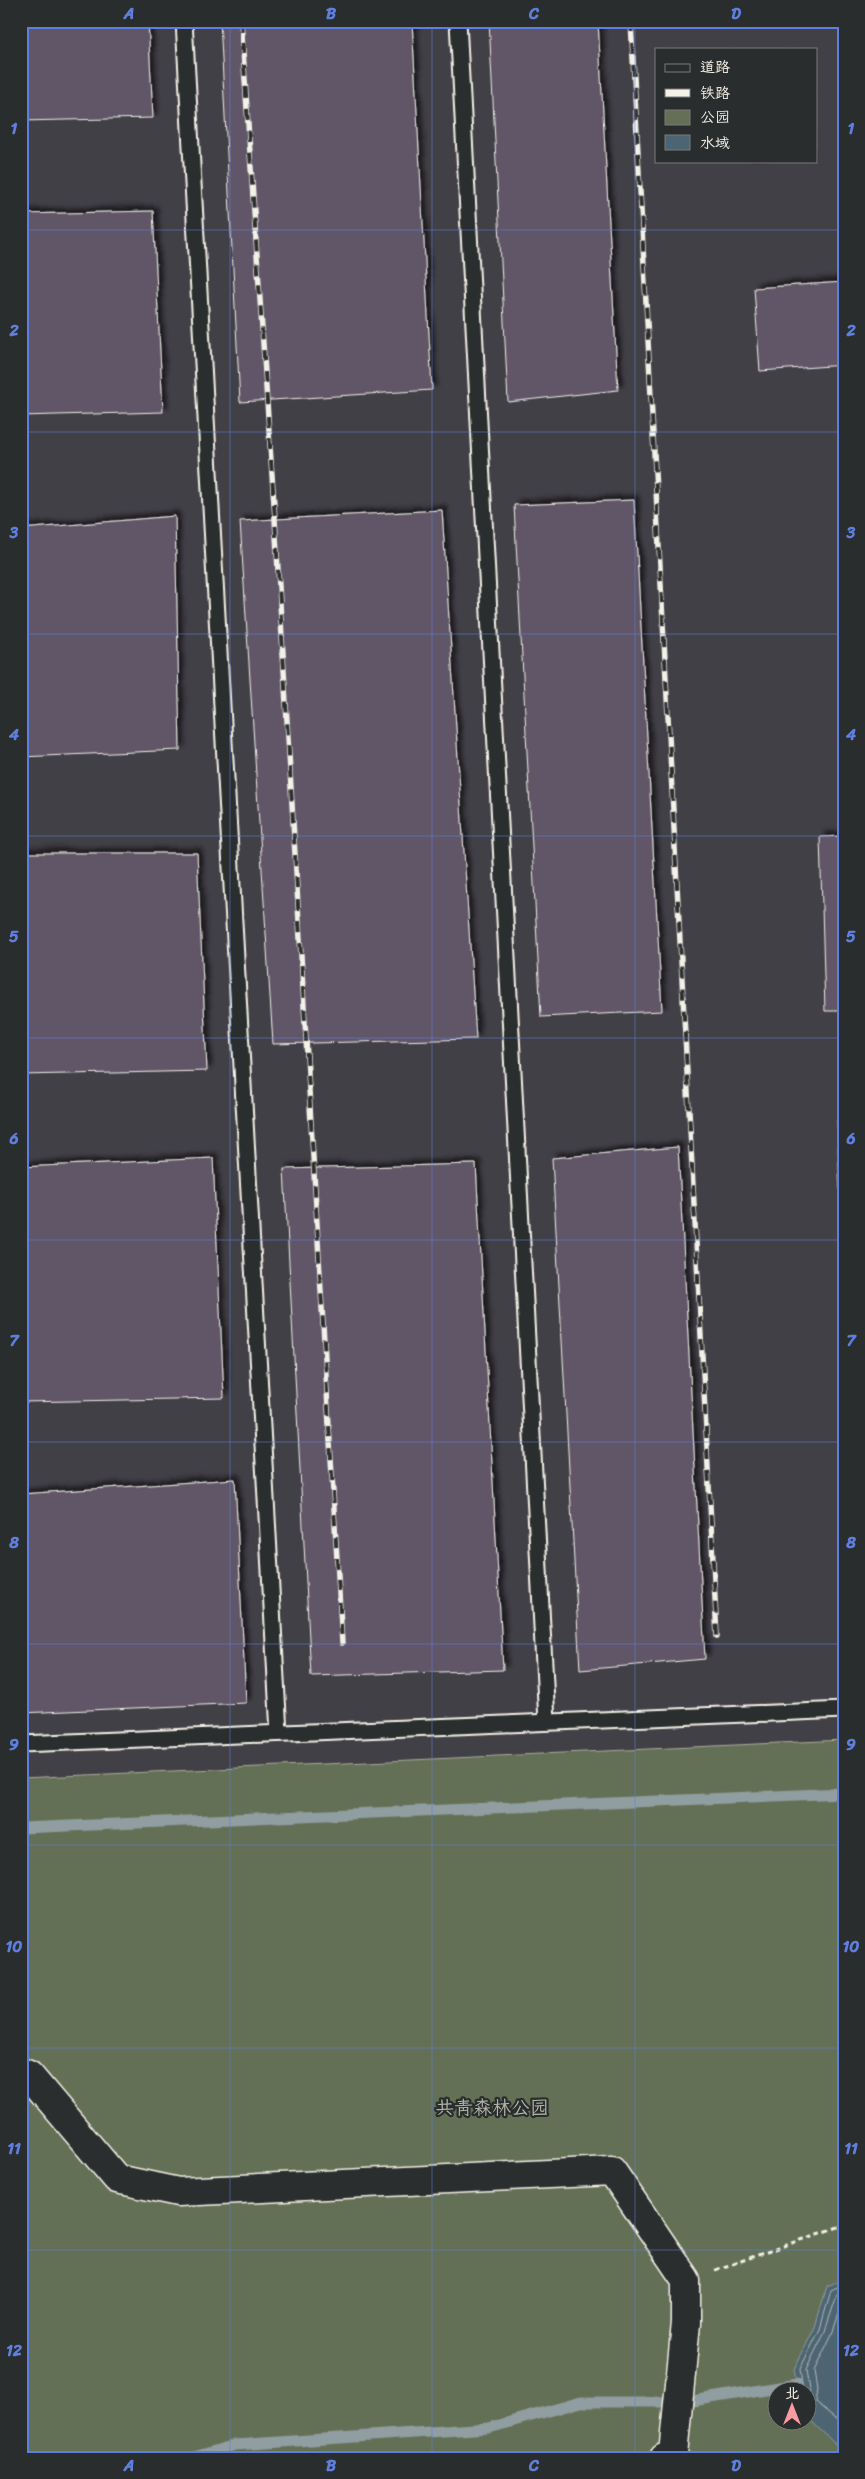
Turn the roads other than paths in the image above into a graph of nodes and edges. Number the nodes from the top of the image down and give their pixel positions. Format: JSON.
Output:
{"nodes":[{"id":1,"x":184,"y":21,"type":"edge"},
{"id":2,"x":458,"y":21,"type":"edge"},
{"id":3,"x":844,"y":1710,"type":"edge"},
{"id":4,"x":547,"y":1722,"type":"junction"},
{"id":5,"x":279,"y":1733,"type":"junction"},
{"id":6,"x":21,"y":1744,"type":"edge"},
{"id":7,"x":21,"y":2072,"type":"edge"},
{"id":8,"x":669,"y":2456,"type":"edge"}],
"edges":[{"from":1,"to":5,"type":"lane"},
{"from":2,"to":4,"type":"lane"},
{"from":3,"to":4,"type":"lane"},
{"from":4,"to":5,"type":"lane"},
{"from":5,"to":6,"type":"lane"},
{"from":7,"to":8,"type":"street"}]}
